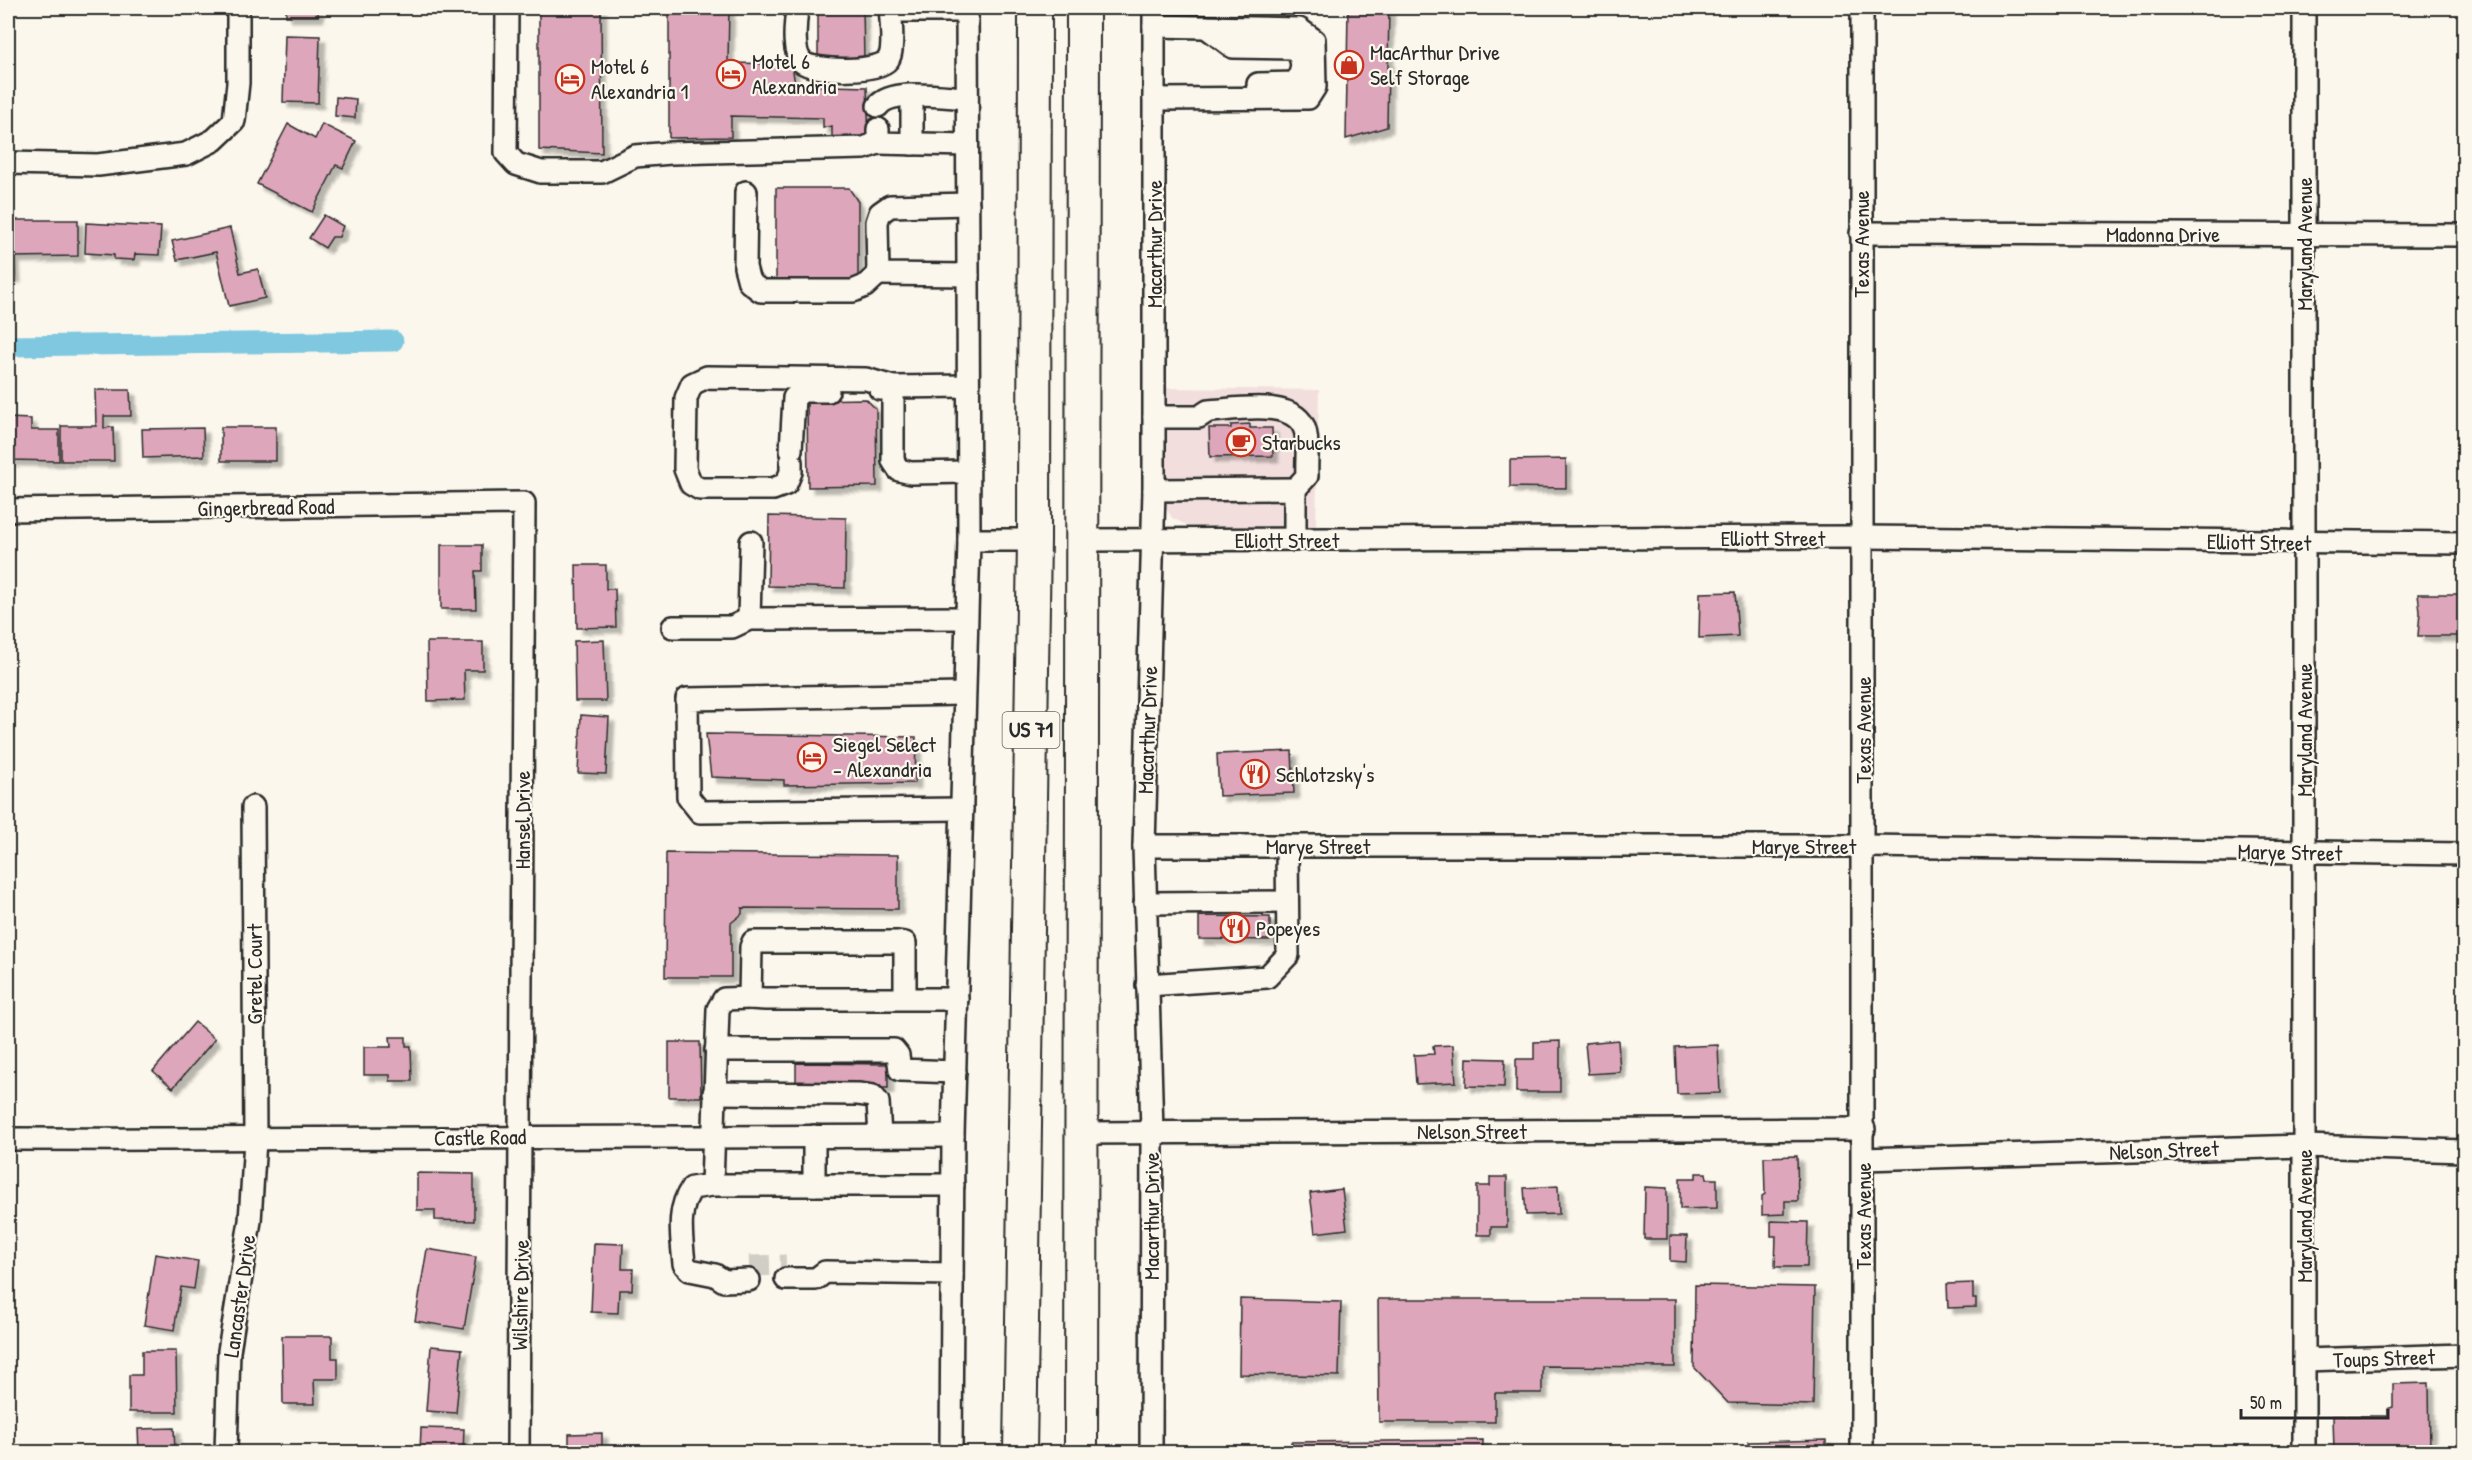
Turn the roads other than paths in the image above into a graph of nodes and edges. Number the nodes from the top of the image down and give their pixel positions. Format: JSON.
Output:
{"nodes":[{"id":1,"x":238,"y":8,"type":"edge"},
{"id":2,"x":507,"y":8,"type":"edge"},
{"id":3,"x":796,"y":8,"type":"edge"},
{"id":4,"x":1035,"y":8,"type":"edge"},
{"id":5,"x":1083,"y":8,"type":"edge"},
{"id":6,"x":1862,"y":8,"type":"edge"},
{"id":7,"x":2304,"y":8,"type":"edge"},
{"id":8,"x":890,"y":9,"type":"edge"},
{"id":9,"x":968,"y":9,"type":"edge"},
{"id":10,"x":1154,"y":17,"type":"edge"},
{"id":11,"x":912,"y":96,"type":"junction"},
{"id":12,"x":967,"y":98,"type":"junction"},
{"id":13,"x":1154,"y":99,"type":"junction"},
{"id":14,"x":878,"y":106,"type":"dead end"},
{"id":15,"x":912,"y":144,"type":"junction"},
{"id":16,"x":968,"y":145,"type":"junction"},
{"id":17,"x":8,"y":163,"type":"edge"},
{"id":18,"x":746,"y":192,"type":"dead end"},
{"id":19,"x":968,"y":204,"type":"junction"},
{"id":20,"x":1861,"y":233,"type":"junction"},
{"id":21,"x":2304,"y":234,"type":"junction"},
{"id":22,"x":2464,"y":235,"type":"edge"},
{"id":23,"x":878,"y":274,"type":"junction"},
{"id":24,"x":968,"y":275,"type":"junction"},
{"id":25,"x":968,"y":386,"type":"junction"},
{"id":26,"x":892,"y":387,"type":"junction"},
{"id":27,"x":1154,"y":417,"type":"junction"},
{"id":28,"x":968,"y":472,"type":"junction"},
{"id":29,"x":1294,"y":489,"type":"junction"},
{"id":30,"x":1154,"y":490,"type":"junction"},
{"id":31,"x":524,"y":503,"type":"joint"},
{"id":32,"x":8,"y":510,"type":"edge"},
{"id":33,"x":1862,"y":537,"type":"junction"},
{"id":34,"x":969,"y":540,"type":"junction"},
{"id":35,"x":1034,"y":540,"type":"junction"},
{"id":36,"x":1081,"y":540,"type":"junction"},
{"id":37,"x":1153,"y":540,"type":"junction"},
{"id":38,"x":1295,"y":540,"type":"junction"},
{"id":39,"x":751,"y":542,"type":"dead end"},
{"id":40,"x":2304,"y":542,"type":"junction"},
{"id":41,"x":2464,"y":543,"type":"edge"},
{"id":42,"x":966,"y":618,"type":"junction"},
{"id":43,"x":749,"y":619,"type":"junction"},
{"id":44,"x":673,"y":627,"type":"dead end"},
{"id":45,"x":964,"y":694,"type":"junction"},
{"id":46,"x":253,"y":807,"type":"dead end"},
{"id":47,"x":962,"y":808,"type":"junction"},
{"id":48,"x":1144,"y":846,"type":"junction"},
{"id":49,"x":1287,"y":846,"type":"junction"},
{"id":50,"x":1863,"y":846,"type":"junction"},
{"id":51,"x":2304,"y":852,"type":"junction"},
{"id":52,"x":2464,"y":854,"type":"edge"},
{"id":53,"x":1282,"y":902,"type":"junction"},
{"id":54,"x":1145,"y":903,"type":"junction"},
{"id":55,"x":1147,"y":985,"type":"junction"},
{"id":56,"x":750,"y":998,"type":"junction"},
{"id":57,"x":905,"y":999,"type":"junction"},
{"id":58,"x":957,"y":999,"type":"junction"},
{"id":59,"x":716,"y":1050,"type":"junction"},
{"id":60,"x":955,"y":1072,"type":"junction"},
{"id":61,"x":714,"y":1093,"type":"junction"},
{"id":62,"x":1864,"y":1129,"type":"junction"},
{"id":63,"x":1152,"y":1132,"type":"junction"},
{"id":64,"x":1081,"y":1133,"type":"junction"},
{"id":65,"x":712,"y":1136,"type":"junction"},
{"id":66,"x":880,"y":1136,"type":"junction"},
{"id":67,"x":521,"y":1137,"type":"junction"},
{"id":68,"x":814,"y":1137,"type":"junction"},
{"id":69,"x":953,"y":1137,"type":"junction"},
{"id":70,"x":8,"y":1139,"type":"edge"},
{"id":71,"x":255,"y":1140,"type":"junction"},
{"id":72,"x":2304,"y":1146,"type":"junction"},
{"id":73,"x":2464,"y":1151,"type":"edge"},
{"id":74,"x":1863,"y":1159,"type":"junction"},
{"id":75,"x":712,"y":1185,"type":"junction"},
{"id":76,"x":814,"y":1185,"type":"junction"},
{"id":77,"x":953,"y":1185,"type":"junction"},
{"id":78,"x":786,"y":1272,"type":"tunnel mouth"},
{"id":79,"x":749,"y":1273,"type":"tunnel mouth"},
{"id":80,"x":952,"y":1274,"type":"junction"},
{"id":81,"x":2464,"y":1355,"type":"edge"},
{"id":82,"x":2304,"y":1360,"type":"junction"},
{"id":83,"x":226,"y":1452,"type":"edge"},
{"id":84,"x":518,"y":1452,"type":"edge"},
{"id":85,"x":951,"y":1452,"type":"edge"},
{"id":86,"x":1020,"y":1452,"type":"edge"},
{"id":87,"x":1081,"y":1452,"type":"edge"},
{"id":88,"x":1151,"y":1452,"type":"edge"},
{"id":89,"x":1862,"y":1452,"type":"edge"},
{"id":90,"x":2304,"y":1452,"type":"edge"}],
"edges":[{"from":1,"to":17,"type":"street"},
{"from":2,"to":15,"type":"street"},
{"from":3,"to":8,"type":"street"},
{"from":4,"to":35,"type":"highway","number":"US 71"},
{"from":5,"to":36,"type":"highway","number":"US 71"},
{"from":6,"to":20,"type":"street","name":"Texas Avenue"},
{"from":7,"to":21,"type":"street","name":"Maryland Avenue"},
{"from":8,"to":9,"type":"street"},
{"from":9,"to":12,"type":"street"},
{"from":10,"to":13,"type":"street","name":"Macarthur Drive"},
{"from":10,"to":13,"type":"street"},
{"from":11,"to":12,"type":"street"},
{"from":11,"to":14,"type":"street"},
{"from":11,"to":15,"type":"street"},
{"from":12,"to":16,"type":"street"},
{"from":13,"to":27,"type":"street","name":"Macarthur Drive"},
{"from":15,"to":16,"type":"street"},
{"from":16,"to":19,"type":"street"},
{"from":18,"to":23,"type":"street"},
{"from":19,"to":23,"type":"street"},
{"from":19,"to":24,"type":"street"},
{"from":20,"to":21,"type":"street","name":"Madonna Drive"},
{"from":20,"to":33,"type":"street","name":"Texas Avenue"},
{"from":21,"to":22,"type":"street","name":"Madonna Drive"},
{"from":21,"to":40,"type":"street","name":"Maryland Avenue"},
{"from":23,"to":24,"type":"street"},
{"from":24,"to":25,"type":"street"},
{"from":25,"to":26,"type":"street"},
{"from":25,"to":28,"type":"street"},
{"from":26,"to":26,"type":"street"},
{"from":26,"to":28,"type":"street"},
{"from":27,"to":29,"type":"street"},
{"from":27,"to":30,"type":"street","name":"Macarthur Drive"},
{"from":28,"to":34,"type":"street"},
{"from":29,"to":30,"type":"street"},
{"from":29,"to":38,"type":"street"},
{"from":30,"to":37,"type":"street","name":"Macarthur Drive"},
{"from":31,"to":32,"type":"street","name":"Gingerbread Road"},
{"from":31,"to":67,"type":"street","name":"Hansel Drive"},
{"from":33,"to":38,"type":"street","name":"Elliott Street"},
{"from":33,"to":40,"type":"street","name":"Elliott Street"},
{"from":33,"to":50,"type":"street","name":"Texas Avenue"},
{"from":34,"to":35,"type":"street"},
{"from":34,"to":42,"type":"street"},
{"from":35,"to":36,"type":"highway"},
{"from":35,"to":86,"type":"highway","number":"US 71"},
{"from":36,"to":37,"type":"street","name":"Elliott Street"},
{"from":36,"to":64,"type":"highway","number":"US 71"},
{"from":37,"to":38,"type":"street","name":"Elliott Street"},
{"from":37,"to":48,"type":"street","name":"Macarthur Drive"},
{"from":39,"to":43,"type":"street"},
{"from":40,"to":41,"type":"street","name":"Elliott Street"},
{"from":40,"to":51,"type":"street","name":"Maryland Avenue"},
{"from":42,"to":43,"type":"street"},
{"from":42,"to":45,"type":"street"},
{"from":43,"to":44,"type":"street"},
{"from":45,"to":47,"type":"street"},
{"from":45,"to":47,"type":"street"},
{"from":46,"to":71,"type":"street","name":"Gretel Court"},
{"from":47,"to":58,"type":"street"},
{"from":48,"to":49,"type":"street","name":"Marye Street"},
{"from":48,"to":54,"type":"street","name":"Macarthur Drive"},
{"from":49,"to":50,"type":"street","name":"Marye Street"},
{"from":49,"to":53,"type":"street"},
{"from":50,"to":51,"type":"street","name":"Marye Street"},
{"from":50,"to":62,"type":"street","name":"Texas Avenue"},
{"from":51,"to":52,"type":"street","name":"Marye Street"},
{"from":51,"to":72,"type":"street","name":"Maryland Avenue"},
{"from":53,"to":54,"type":"street"},
{"from":53,"to":55,"type":"street"},
{"from":54,"to":55,"type":"street","name":"Macarthur Drive"},
{"from":55,"to":63,"type":"street","name":"Macarthur Drive"},
{"from":56,"to":57,"type":"street"},
{"from":56,"to":57,"type":"street"},
{"from":56,"to":59,"type":"street"},
{"from":57,"to":58,"type":"street"},
{"from":58,"to":60,"type":"street"},
{"from":59,"to":60,"type":"street"},
{"from":59,"to":61,"type":"street"},
{"from":60,"to":69,"type":"street"},
{"from":61,"to":65,"type":"street"},
{"from":61,"to":66,"type":"street"},
{"from":62,"to":63,"type":"street","name":"Nelson Street"},
{"from":62,"to":74,"type":"street","name":"Texas Avenue"},
{"from":63,"to":64,"type":"street","name":"Nelson Street"},
{"from":63,"to":88,"type":"street","name":"Macarthur Drive"},
{"from":64,"to":87,"type":"highway","number":"US 71"},
{"from":65,"to":67,"type":"street","name":"Castle Road"},
{"from":65,"to":68,"type":"street","name":"Castle Road"},
{"from":65,"to":75,"type":"street"},
{"from":66,"to":68,"type":"street","name":"Castle Road"},
{"from":66,"to":69,"type":"street","name":"Castle Road"},
{"from":67,"to":71,"type":"street","name":"Castle Road"},
{"from":67,"to":84,"type":"street","name":"Wilshire Drive"},
{"from":68,"to":76,"type":"street"},
{"from":69,"to":77,"type":"street"},
{"from":70,"to":71,"type":"street","name":"Castle Road"},
{"from":71,"to":83,"type":"street","name":"Lancaster Drive"},
{"from":72,"to":73,"type":"street","name":"Nelson Street"},
{"from":72,"to":74,"type":"street","name":"Nelson Street"},
{"from":72,"to":82,"type":"street","name":"Maryland Avenue"},
{"from":74,"to":89,"type":"street","name":"Texas Avenue"},
{"from":75,"to":76,"type":"street"},
{"from":75,"to":79,"type":"street"},
{"from":76,"to":77,"type":"street"},
{"from":77,"to":80,"type":"street"},
{"from":78,"to":80,"type":"street"},
{"from":80,"to":85,"type":"street"},
{"from":81,"to":82,"type":"street","name":"Toups Street"},
{"from":82,"to":90,"type":"street","name":"Maryland Avenue"}]}
